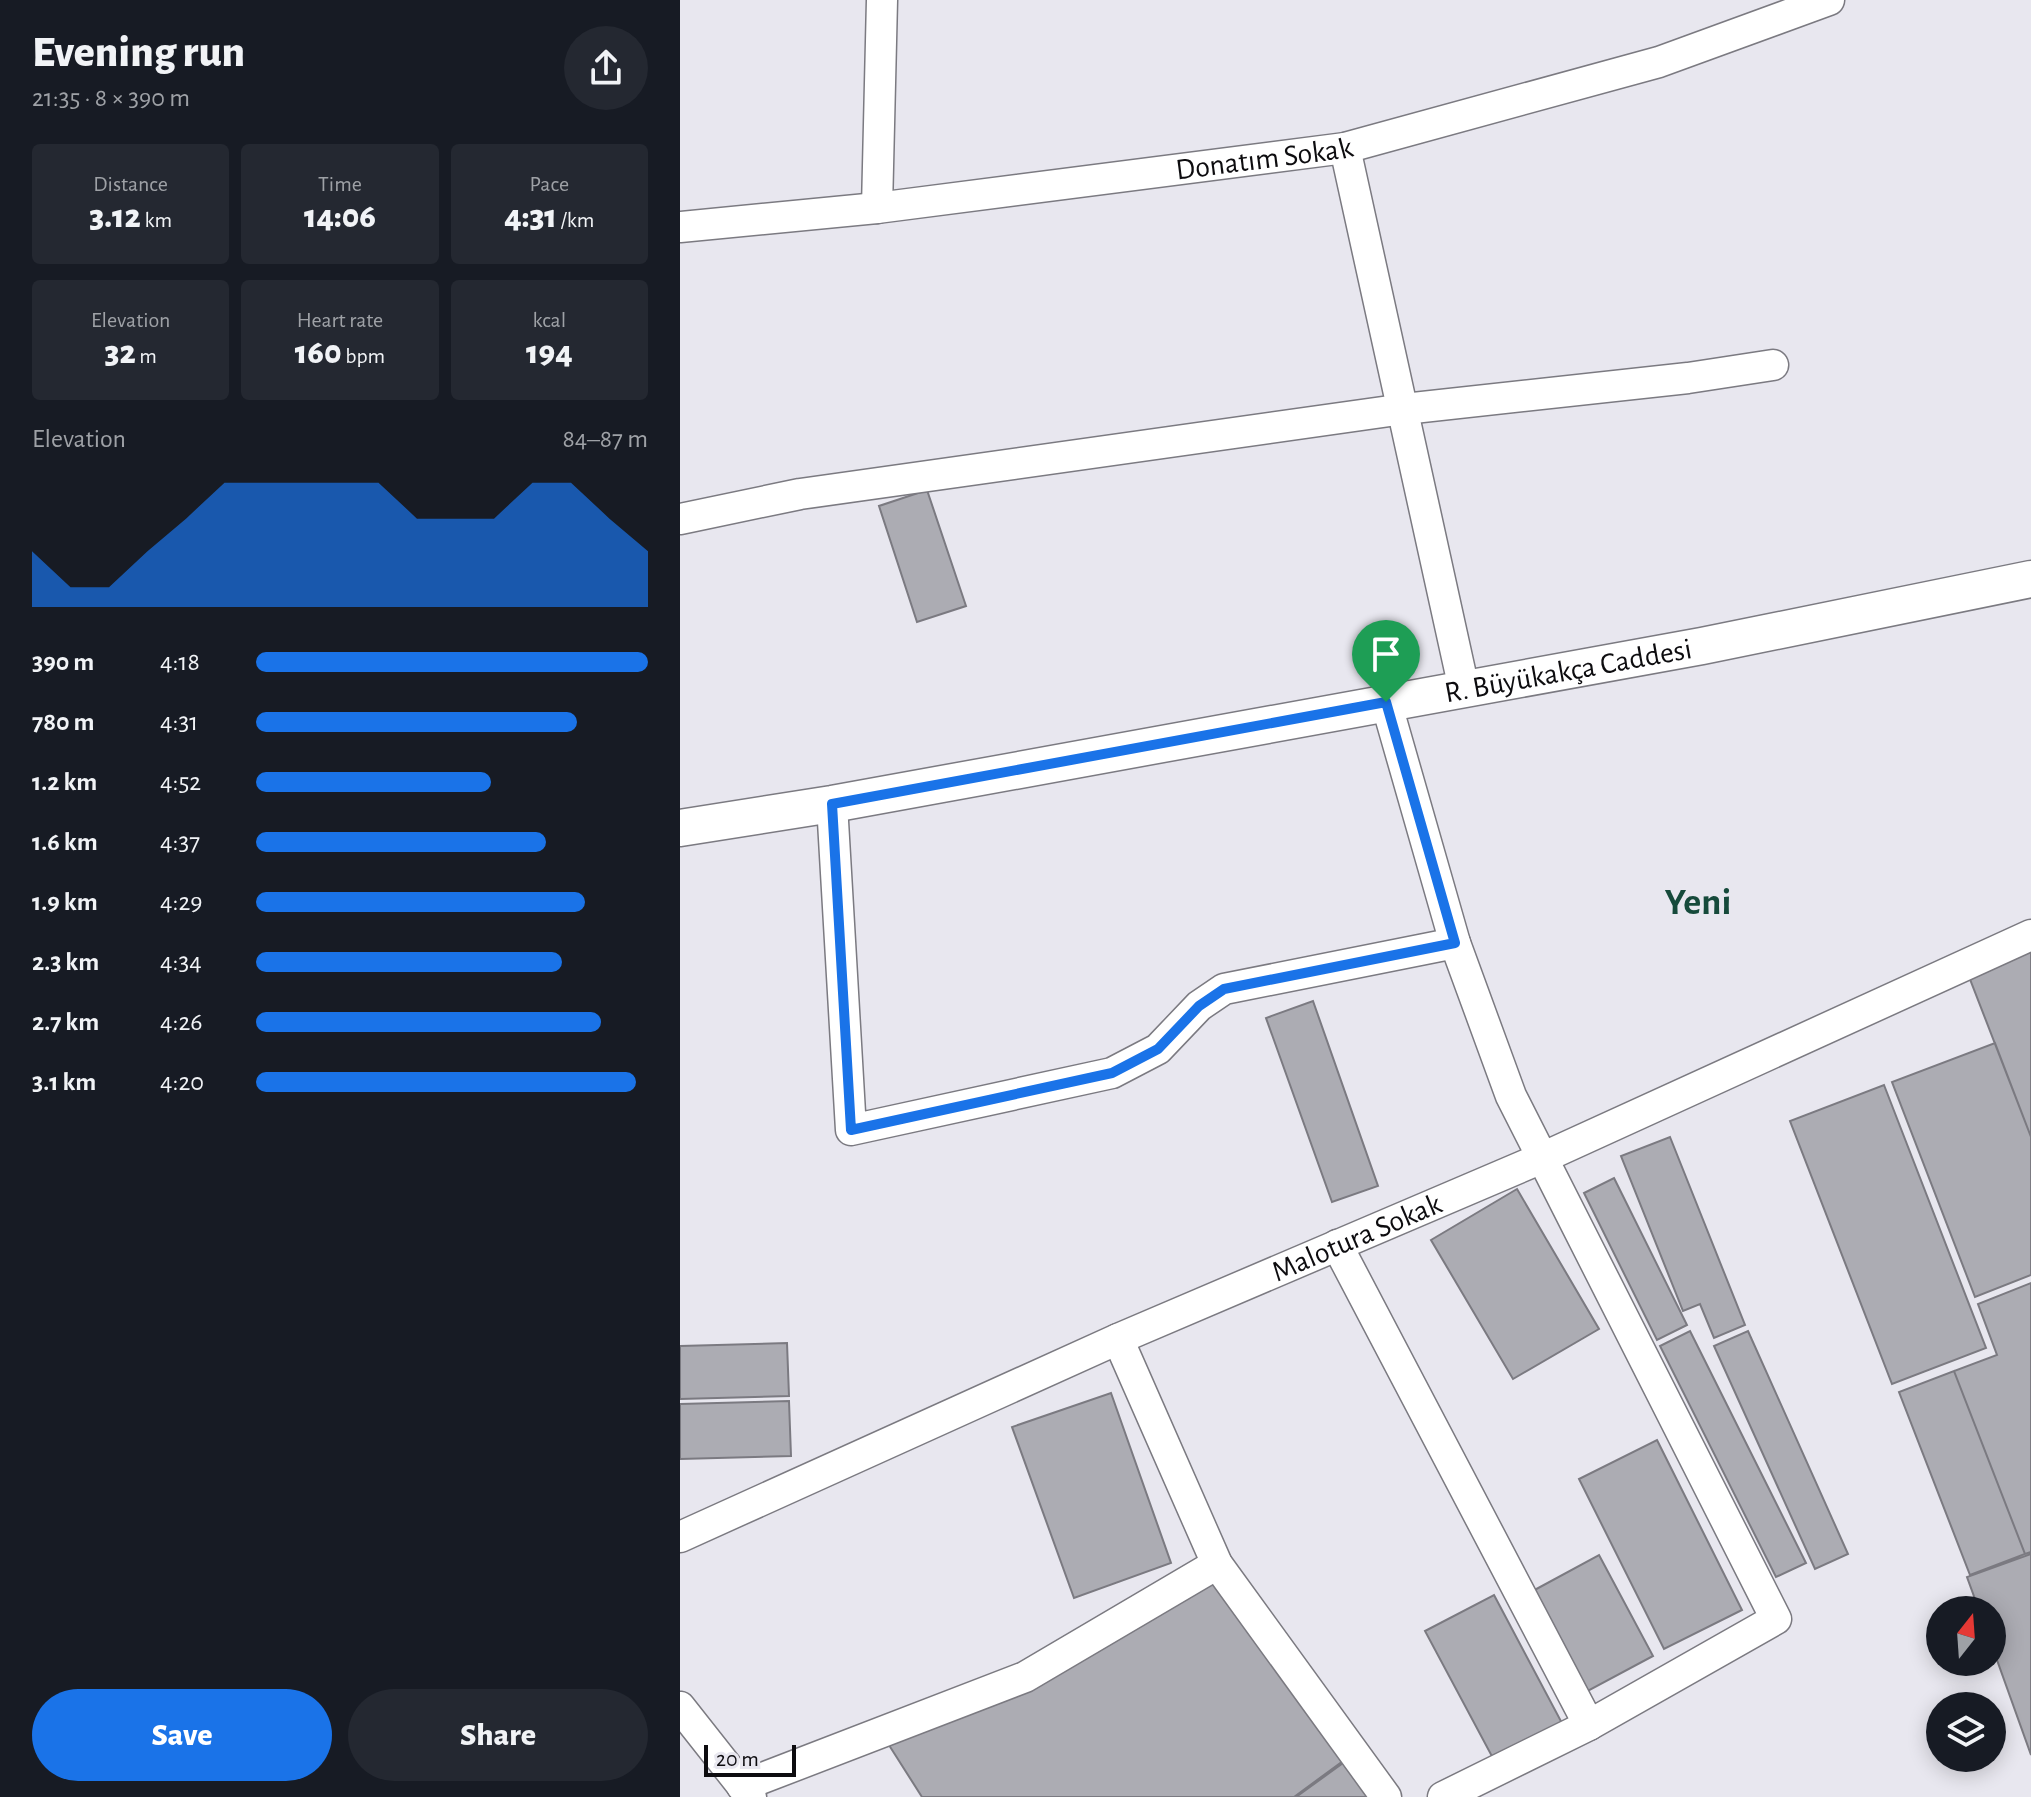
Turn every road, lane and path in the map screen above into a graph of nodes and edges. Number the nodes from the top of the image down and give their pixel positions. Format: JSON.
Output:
{"nodes":[{"id":1,"x":882,"y":0,"type":"edge"},
{"id":2,"x":1829,"y":0,"type":"edge"},
{"id":3,"x":1345,"y":148,"type":"junction"},
{"id":4,"x":877,"y":208,"type":"junction"},
{"id":5,"x":680,"y":227,"type":"edge"},
{"id":6,"x":1773,"y":365,"type":"dead end"},
{"id":7,"x":1404,"y":409,"type":"junction"},
{"id":8,"x":680,"y":519,"type":"edge"},
{"id":9,"x":2031,"y":579,"type":"edge"},
{"id":10,"x":1464,"y":689,"type":"junction"},
{"id":11,"x":1386,"y":702,"type":"junction"},
{"id":12,"x":832,"y":804,"type":"junction"},
{"id":13,"x":680,"y":828,"type":"edge"},
{"id":14,"x":2031,"y":935,"type":"edge"},
{"id":15,"x":1455,"y":943,"type":"junction"},
{"id":16,"x":1542,"y":1158,"type":"junction"},
{"id":17,"x":1337,"y":1245,"type":"junction"},
{"id":18,"x":1118,"y":1339,"type":"junction"},
{"id":19,"x":680,"y":1537,"type":"edge"},
{"id":20,"x":1217,"y":1564,"type":"junction"},
{"id":21,"x":680,"y":1707,"type":"edge"},
{"id":22,"x":1589,"y":1725,"type":"junction"},
{"id":23,"x":747,"y":1791,"type":"edge"},
{"id":24,"x":1386,"y":1797,"type":"edge"},
{"id":25,"x":1443,"y":1797,"type":"edge"}],
"edges":[{"from":1,"to":4,"type":"street"},
{"from":2,"to":3,"type":"street","name":"Donatım Sokak"},
{"from":3,"to":4,"type":"street","name":"Donatım Sokak"},
{"from":3,"to":7,"type":"street"},
{"from":4,"to":5,"type":"street","name":"Donatım Sokak"},
{"from":6,"to":7,"type":"street"},
{"from":7,"to":8,"type":"street"},
{"from":7,"to":10,"type":"street"},
{"from":9,"to":10,"type":"street","name":"R. Büyükakça Caddesi"},
{"from":10,"to":11,"type":"street","name":"R. Büyükakça Caddesi"},
{"from":11,"to":12,"type":"street","name":"R. Büyükakça Caddesi"},
{"from":11,"to":15,"type":"street"},
{"from":12,"to":13,"type":"street","name":"R. Büyükakça Caddesi"},
{"from":12,"to":15,"type":"street"},
{"from":14,"to":16,"type":"street","name":"Malotura Sokak"},
{"from":15,"to":16,"type":"street"},
{"from":16,"to":17,"type":"street","name":"Malotura Sokak"},
{"from":16,"to":22,"type":"street"},
{"from":17,"to":18,"type":"street","name":"Malotura Sokak"},
{"from":17,"to":22,"type":"street"},
{"from":18,"to":19,"type":"street","name":"Malotura Sokak"},
{"from":18,"to":20,"type":"street"},
{"from":20,"to":23,"type":"street"},
{"from":20,"to":24,"type":"street"},
{"from":21,"to":23,"type":"street"},
{"from":22,"to":25,"type":"street"}]}
